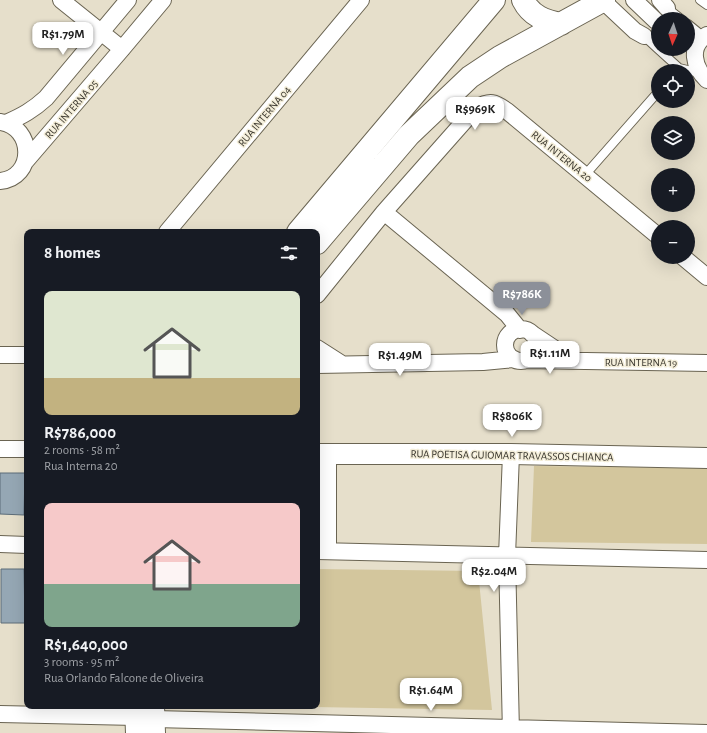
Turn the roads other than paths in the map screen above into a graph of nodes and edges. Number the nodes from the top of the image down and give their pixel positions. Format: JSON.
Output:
{"nodes":[{"id":1,"x":61,"y":0,"type":"edge"},
{"id":2,"x":128,"y":0,"type":"edge"},
{"id":3,"x":163,"y":0,"type":"edge"},
{"id":4,"x":361,"y":0,"type":"edge"},
{"id":5,"x":494,"y":0,"type":"edge"},
{"id":6,"x":523,"y":0,"type":"edge"},
{"id":7,"x":604,"y":0,"type":"edge"},
{"id":8,"x":634,"y":0,"type":"edge"},
{"id":9,"x":700,"y":0,"type":"edge"},
{"id":10,"x":664,"y":4,"type":"edge"},
{"id":11,"x":707,"y":5,"type":"edge"},
{"id":12,"x":673,"y":12,"type":"edge"},
{"id":13,"x":651,"y":16,"type":"edge"},
{"id":14,"x":561,"y":24,"type":"junction"},
{"id":15,"x":101,"y":33,"type":"junction"},
{"id":16,"x":644,"y":36,"type":"joint"},
{"id":17,"x":651,"y":42,"type":"edge"},
{"id":18,"x":122,"y":49,"type":"junction"},
{"id":19,"x":693,"y":56,"type":"edge"},
{"id":20,"x":703,"y":76,"type":"edge"},
{"id":21,"x":651,"y":100,"type":"edge"},
{"id":22,"x":3,"y":123,"type":"edge"},
{"id":23,"x":25,"y":162,"type":"junction"},
{"id":24,"x":585,"y":175,"type":"junction"},
{"id":25,"x":6,"y":179,"type":"edge"},
{"id":26,"x":0,"y":192,"type":"edge"},
{"id":27,"x":384,"y":212,"type":"junction"},
{"id":28,"x":170,"y":229,"type":"edge"},
{"id":29,"x":301,"y":229,"type":"edge"},
{"id":30,"x":651,"y":230,"type":"edge"},
{"id":31,"x":320,"y":239,"type":"edge"},
{"id":32,"x":691,"y":264,"type":"edge"},
{"id":33,"x":707,"y":277,"type":"edge"},
{"id":34,"x":320,"y":291,"type":"edge"},
{"id":35,"x":516,"y":336,"type":"junction"},
{"id":36,"x":320,"y":350,"type":"edge"},
{"id":37,"x":0,"y":355,"type":"edge"},
{"id":38,"x":24,"y":355,"type":"edge"},
{"id":39,"x":519,"y":360,"type":"junction"},
{"id":40,"x":483,"y":362,"type":"junction"},
{"id":41,"x":575,"y":362,"type":"junction"},
{"id":42,"x":707,"y":363,"type":"edge"},
{"id":43,"x":342,"y":364,"type":"junction"},
{"id":44,"x":320,"y":365,"type":"edge"},
{"id":45,"x":0,"y":449,"type":"edge"},
{"id":46,"x":24,"y":449,"type":"edge"},
{"id":47,"x":322,"y":454,"type":"edge"},
{"id":48,"x":511,"y":454,"type":"junction"},
{"id":49,"x":707,"y":458,"type":"edge"},
{"id":50,"x":0,"y":544,"type":"edge"},
{"id":51,"x":24,"y":545,"type":"edge"},
{"id":52,"x":322,"y":551,"type":"edge"},
{"id":53,"x":507,"y":556,"type":"junction"},
{"id":54,"x":707,"y":560,"type":"edge"},
{"id":55,"x":0,"y":714,"type":"edge"},
{"id":56,"x":145,"y":719,"type":"edge"},
{"id":57,"x":511,"y":730,"type":"edge"},
{"id":58,"x":707,"y":733,"type":"edge"}],
"edges":[{"from":1,"to":15,"type":"street"},
{"from":2,"to":15,"type":"street"},
{"from":3,"to":18,"type":"street","name":"RUA INTERNA 05"},
{"from":4,"to":28,"type":"street","name":"RUA INTERNA 04"},
{"from":5,"to":29,"type":"main road"},
{"from":6,"to":14,"type":"main road"},
{"from":7,"to":14,"type":"main road"},
{"from":7,"to":16,"type":"street"},
{"from":8,"to":13,"type":"street"},
{"from":9,"to":11,"type":"lane"},
{"from":10,"to":12,"type":"lane"},
{"from":14,"to":31,"type":"main road"},
{"from":15,"to":18,"type":"street"},
{"from":15,"to":22,"type":"street"},
{"from":16,"to":17,"type":"lane"},
{"from":18,"to":23,"type":"street","name":"RUA INTERNA 05"},
{"from":19,"to":20,"type":"street"},
{"from":21,"to":24,"type":"lane"},
{"from":22,"to":23,"type":"street"},
{"from":23,"to":25,"type":"street","name":"RUA INTERNA 05"},
{"from":24,"to":27,"type":"street","name":"RUA INTERNA 20"},
{"from":24,"to":30,"type":"street","name":"RUA INTERNA 20"},
{"from":25,"to":26,"type":"street"},
{"from":27,"to":34,"type":"street","name":"RUA INTERNA 20"},
{"from":27,"to":35,"type":"street"},
{"from":32,"to":33,"type":"street"},
{"from":35,"to":39,"type":"street"},
{"from":35,"to":39,"type":"street"},
{"from":35,"to":40,"type":"street"},
{"from":35,"to":41,"type":"street"},
{"from":36,"to":43,"type":"street"},
{"from":37,"to":38,"type":"street"},
{"from":39,"to":40,"type":"street","name":"RUA INTERNA 19"},
{"from":39,"to":41,"type":"street","name":"RUA INTERNA 19"},
{"from":40,"to":43,"type":"street","name":"RUA INTERNA 19"},
{"from":41,"to":42,"type":"street","name":"RUA INTERNA 19"},
{"from":43,"to":44,"type":"street","name":"RUA INTERNA 19"},
{"from":45,"to":46,"type":"street"},
{"from":47,"to":48,"type":"street","name":"RUA POETISA GUIOMAR TRAVASSOS CHIANCA"},
{"from":47,"to":52,"type":"street"},
{"from":48,"to":49,"type":"street","name":"RUA POETISA GUIOMAR TRAVASSOS CHIANCA"},
{"from":48,"to":53,"type":"street"},
{"from":50,"to":51,"type":"street"},
{"from":52,"to":53,"type":"street"},
{"from":53,"to":54,"type":"street"},
{"from":53,"to":57,"type":"street"},
{"from":55,"to":56,"type":"street"},
{"from":56,"to":57,"type":"street"},
{"from":57,"to":58,"type":"street"}]}
